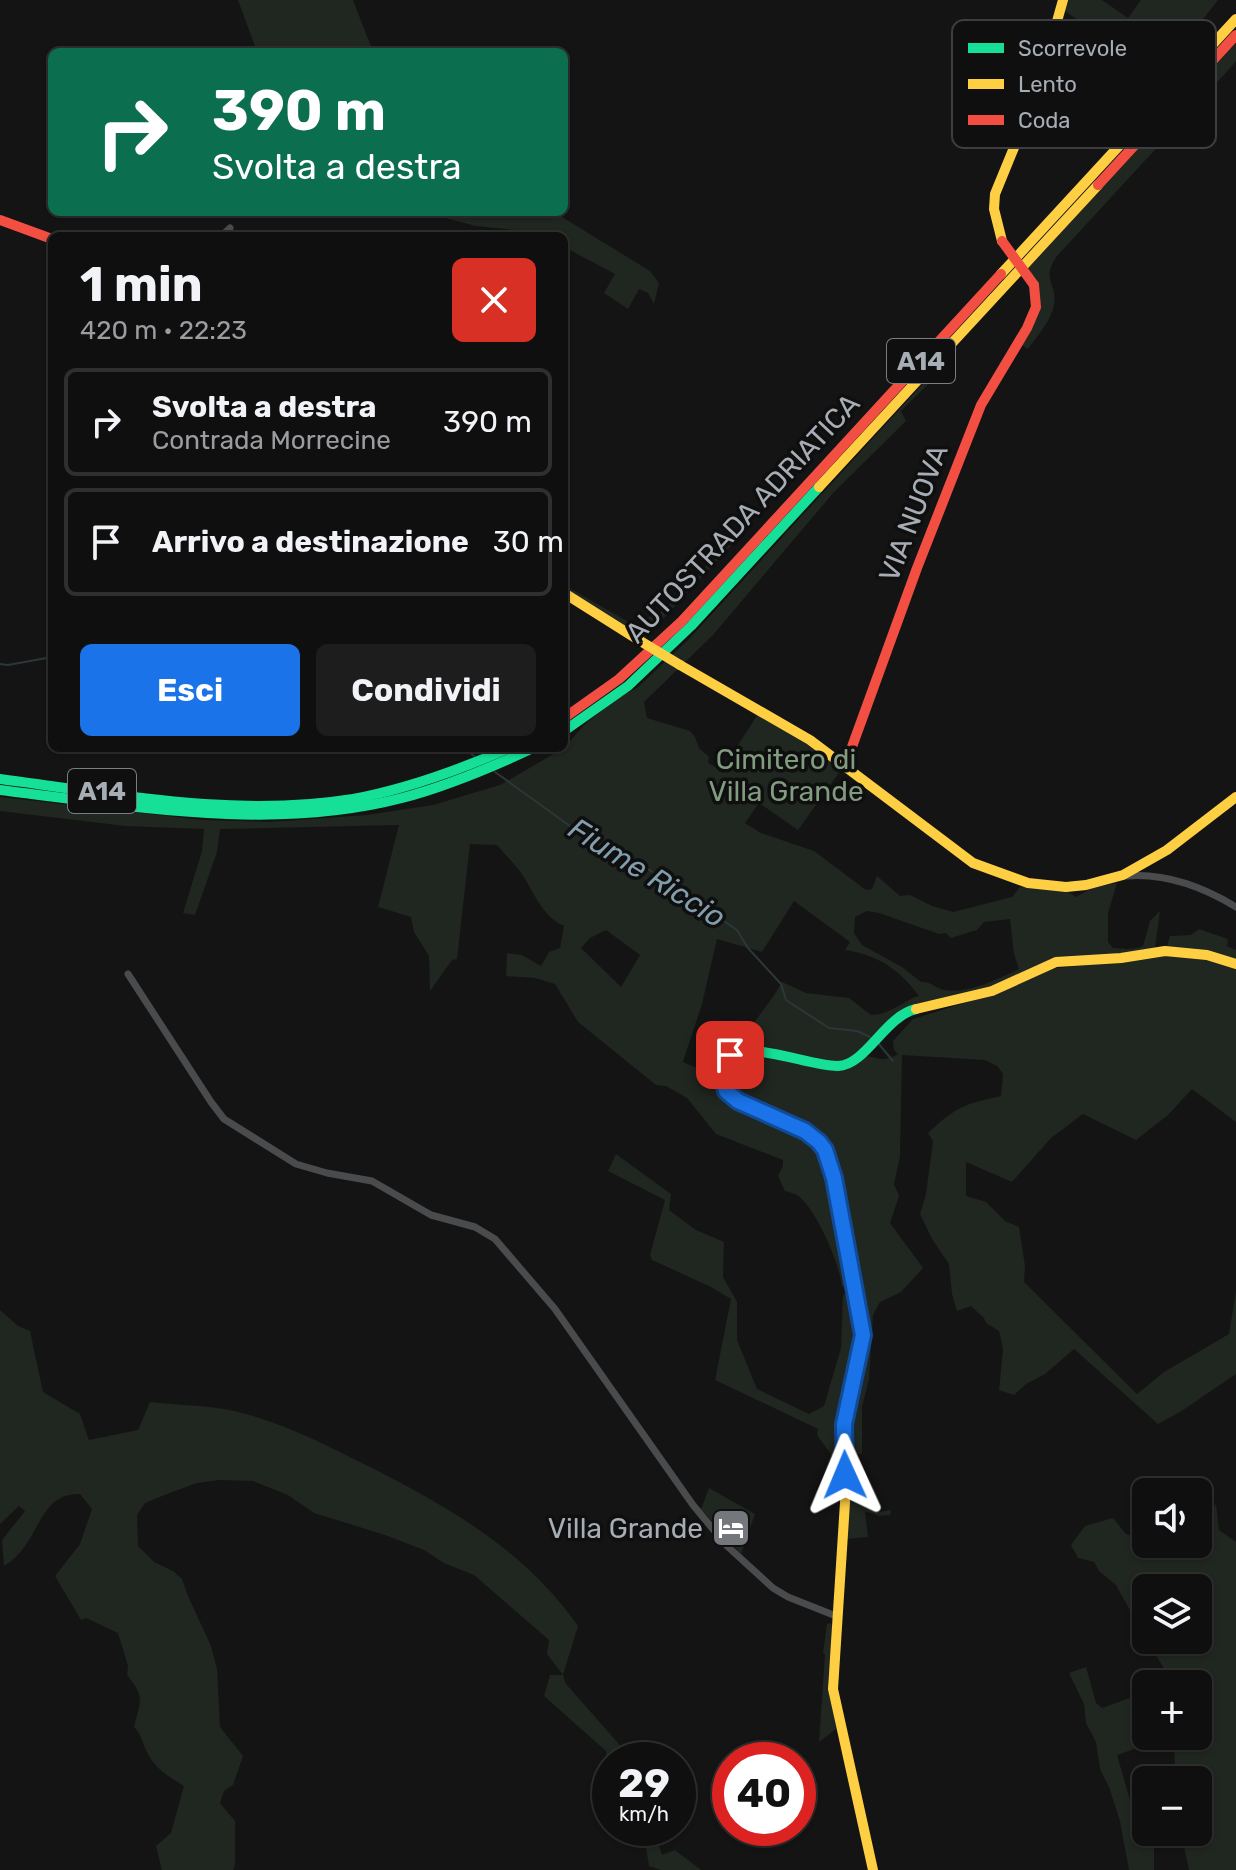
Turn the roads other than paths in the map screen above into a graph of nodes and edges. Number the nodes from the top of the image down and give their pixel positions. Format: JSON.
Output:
{"nodes":[{"id":1,"x":1063,"y":0,"type":"edge"},
{"id":2,"x":1236,"y":19,"type":"edge"},
{"id":3,"x":1057,"y":20,"type":"edge"},
{"id":4,"x":1236,"y":35,"type":"edge"},
{"id":5,"x":1216,"y":41,"type":"edge"},
{"id":6,"x":1216,"y":57,"type":"edge"},
{"id":7,"x":1014,"y":148,"type":"edge"},
{"id":8,"x":1117,"y":148,"type":"edge"},
{"id":9,"x":1132,"y":148,"type":"edge"},
{"id":10,"x":0,"y":220,"type":"edge"},
{"id":11,"x":230,"y":228,"type":"dead end"},
{"id":12,"x":226,"y":232,"type":"edge"},
{"id":13,"x":48,"y":238,"type":"edge"},
{"id":14,"x":568,"y":596,"type":"edge"},
{"id":15,"x":600,"y":699,"type":"junction"},
{"id":16,"x":568,"y":716,"type":"edge"},
{"id":17,"x":568,"y":727,"type":"edge"},
{"id":18,"x":499,"y":752,"type":"edge"},
{"id":19,"x":524,"y":752,"type":"edge"},
{"id":20,"x":845,"y":766,"type":"junction"},
{"id":21,"x":0,"y":779,"type":"edge"},
{"id":22,"x":0,"y":790,"type":"edge"},
{"id":23,"x":1236,"y":797,"type":"edge"},
{"id":24,"x":364,"y":801,"type":"junction"},
{"id":25,"x":204,"y":808,"type":"junction"},
{"id":26,"x":1121,"y":877,"type":"junction"},
{"id":27,"x":1236,"y":907,"type":"edge"},
{"id":28,"x":1236,"y":964,"type":"edge"},
{"id":29,"x":128,"y":974,"type":"dead end"},
{"id":30,"x":836,"y":1616,"type":"junction"},
{"id":31,"x":873,"y":1870,"type":"edge"}],
"edges":[{"from":1,"to":3,"type":"main road","name":"VIA NUOVA","bridge":true},
{"from":2,"to":5,"type":"main road","name":"AUTOSTRADA ADRIATICA","number":"A14"},
{"from":4,"to":6,"type":"main road","name":"AUTOSTRADA ADRIATICA","number":"A14"},
{"from":7,"to":20,"type":"main road","name":"VIA NUOVA","bridge":true},
{"from":8,"to":15,"type":"main road","name":"AUTOSTRADA ADRIATICA","number":"A14"},
{"from":9,"to":15,"type":"main road","name":"AUTOSTRADA ADRIATICA","number":"A14"},
{"from":10,"to":13,"type":"main road"},
{"from":11,"to":12,"type":"street"},
{"from":14,"to":20,"type":"main road","bridge":true},
{"from":15,"to":16,"type":"main road","name":"AUTOSTRADA ADRIATICA","number":"A14"},
{"from":15,"to":17,"type":"main road","name":"AUTOSTRADA ADRIATICA","number":"A14"},
{"from":18,"to":24,"type":"main road","number":"A14"},
{"from":19,"to":24,"type":"main road","number":"A14"},
{"from":20,"to":26,"type":"main road"},
{"from":21,"to":25,"type":"main road","number":"A14"},
{"from":22,"to":25,"type":"main road","number":"A14"},
{"from":23,"to":26,"type":"main road"},
{"from":24,"to":25,"type":"main road","number":"A14"},
{"from":26,"to":27,"type":"street"},
{"from":28,"to":30,"type":"main road"},
{"from":29,"to":30,"type":"street"},
{"from":30,"to":31,"type":"main road"}]}
